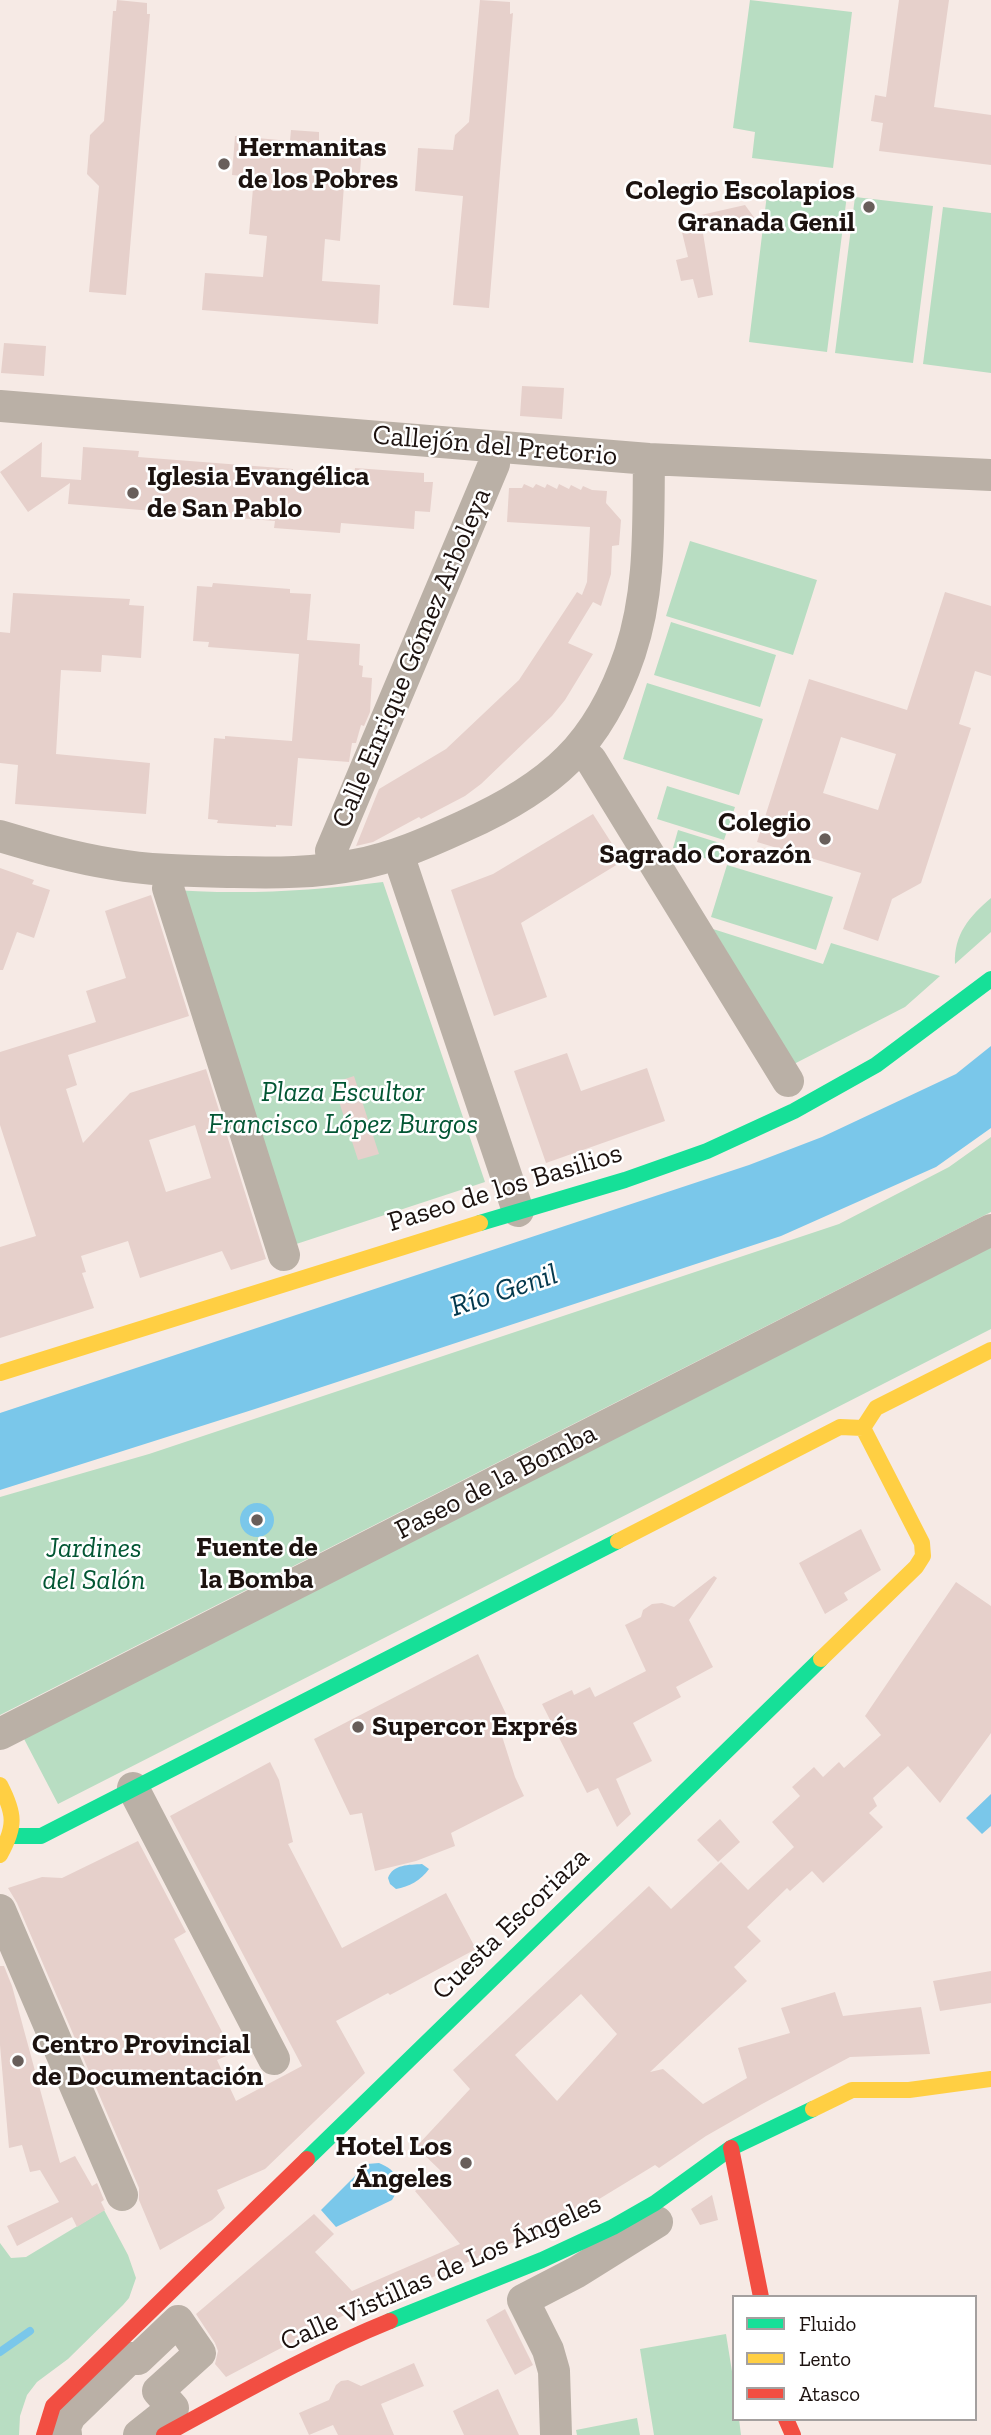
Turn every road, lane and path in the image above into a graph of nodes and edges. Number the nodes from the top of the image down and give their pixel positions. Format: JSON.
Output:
{"nodes":[{"id":1,"x":0,"y":406,"type":"edge"},
{"id":2,"x":649,"y":459,"type":"junction"},
{"id":3,"x":494,"y":464,"type":"dead end"},
{"id":4,"x":991,"y":475,"type":"edge"},
{"id":5,"x":591,"y":760,"type":"dead end"},
{"id":6,"x":0,"y":836,"type":"edge"},
{"id":7,"x":331,"y":851,"type":"dead end"},
{"id":8,"x":398,"y":854,"type":"junction"},
{"id":9,"x":168,"y":888,"type":"dead end"},
{"id":10,"x":991,"y":979,"type":"edge"},
{"id":11,"x":788,"y":1081,"type":"dead end"},
{"id":12,"x":518,"y":1211,"type":"junction"},
{"id":13,"x":991,"y":1230,"type":"edge"},
{"id":14,"x":284,"y":1255,"type":"dead end"},
{"id":15,"x":991,"y":1350,"type":"edge"},
{"id":16,"x":0,"y":1373,"type":"edge"},
{"id":17,"x":863,"y":1428,"type":"junction"},
{"id":18,"x":0,"y":1734,"type":"edge"},
{"id":19,"x":0,"y":1785,"type":"edge"},
{"id":20,"x":133,"y":1788,"type":"junction"},
{"id":21,"x":12,"y":1836,"type":"junction"},
{"id":22,"x":0,"y":1856,"type":"edge"},
{"id":23,"x":0,"y":1910,"type":"edge"},
{"id":24,"x":274,"y":2059,"type":"dead end"},
{"id":25,"x":991,"y":2078,"type":"edge"},
{"id":26,"x":731,"y":2148,"type":"junction"},
{"id":27,"x":122,"y":2196,"type":"dead end"},
{"id":28,"x":656,"y":2203,"type":"junction"},
{"id":29,"x":761,"y":2295,"type":"edge"},
{"id":30,"x":44,"y":2435,"type":"edge"},
{"id":31,"x":66,"y":2435,"type":"edge"},
{"id":32,"x":139,"y":2435,"type":"edge"},
{"id":33,"x":164,"y":2435,"type":"edge"},
{"id":34,"x":556,"y":2435,"type":"edge"}],
"edges":[{"from":1,"to":2,"type":"street","name":"Callejón del Pretorio"},
{"from":2,"to":4,"type":"street","name":"Callejón del Pretorio"},
{"from":2,"to":8,"type":"street"},
{"from":3,"to":7,"type":"street","name":"Calle Enrique Gómez Arboleya"},
{"from":5,"to":11,"type":"street"},
{"from":6,"to":8,"type":"street"},
{"from":8,"to":12,"type":"street"},
{"from":9,"to":14,"type":"street"},
{"from":10,"to":12,"type":"main road","name":"Paseo de los Basilios"},
{"from":12,"to":16,"type":"main road","name":"Paseo de los Basilios"},
{"from":13,"to":18,"type":"street","name":"Paseo de la Bomba"},
{"from":15,"to":17,"type":"main road"},
{"from":17,"to":20,"type":"main road"},
{"from":17,"to":30,"type":"main road","name":"Cuesta Escoriaza"},
{"from":19,"to":21,"type":"main road"},
{"from":20,"to":21,"type":"main road"},
{"from":20,"to":24,"type":"street"},
{"from":21,"to":22,"type":"main road"},
{"from":23,"to":27,"type":"street"},
{"from":25,"to":26,"type":"main road","name":"Calle Vistillas de Los Ángeles"},
{"from":26,"to":28,"type":"main road","name":"Calle Vistillas de Los Ángeles"},
{"from":26,"to":29,"type":"main road"},
{"from":28,"to":33,"type":"main road","name":"Calle Vistillas de Los Ángeles"},
{"from":28,"to":34,"type":"street"},
{"from":31,"to":32,"type":"street"}]}
